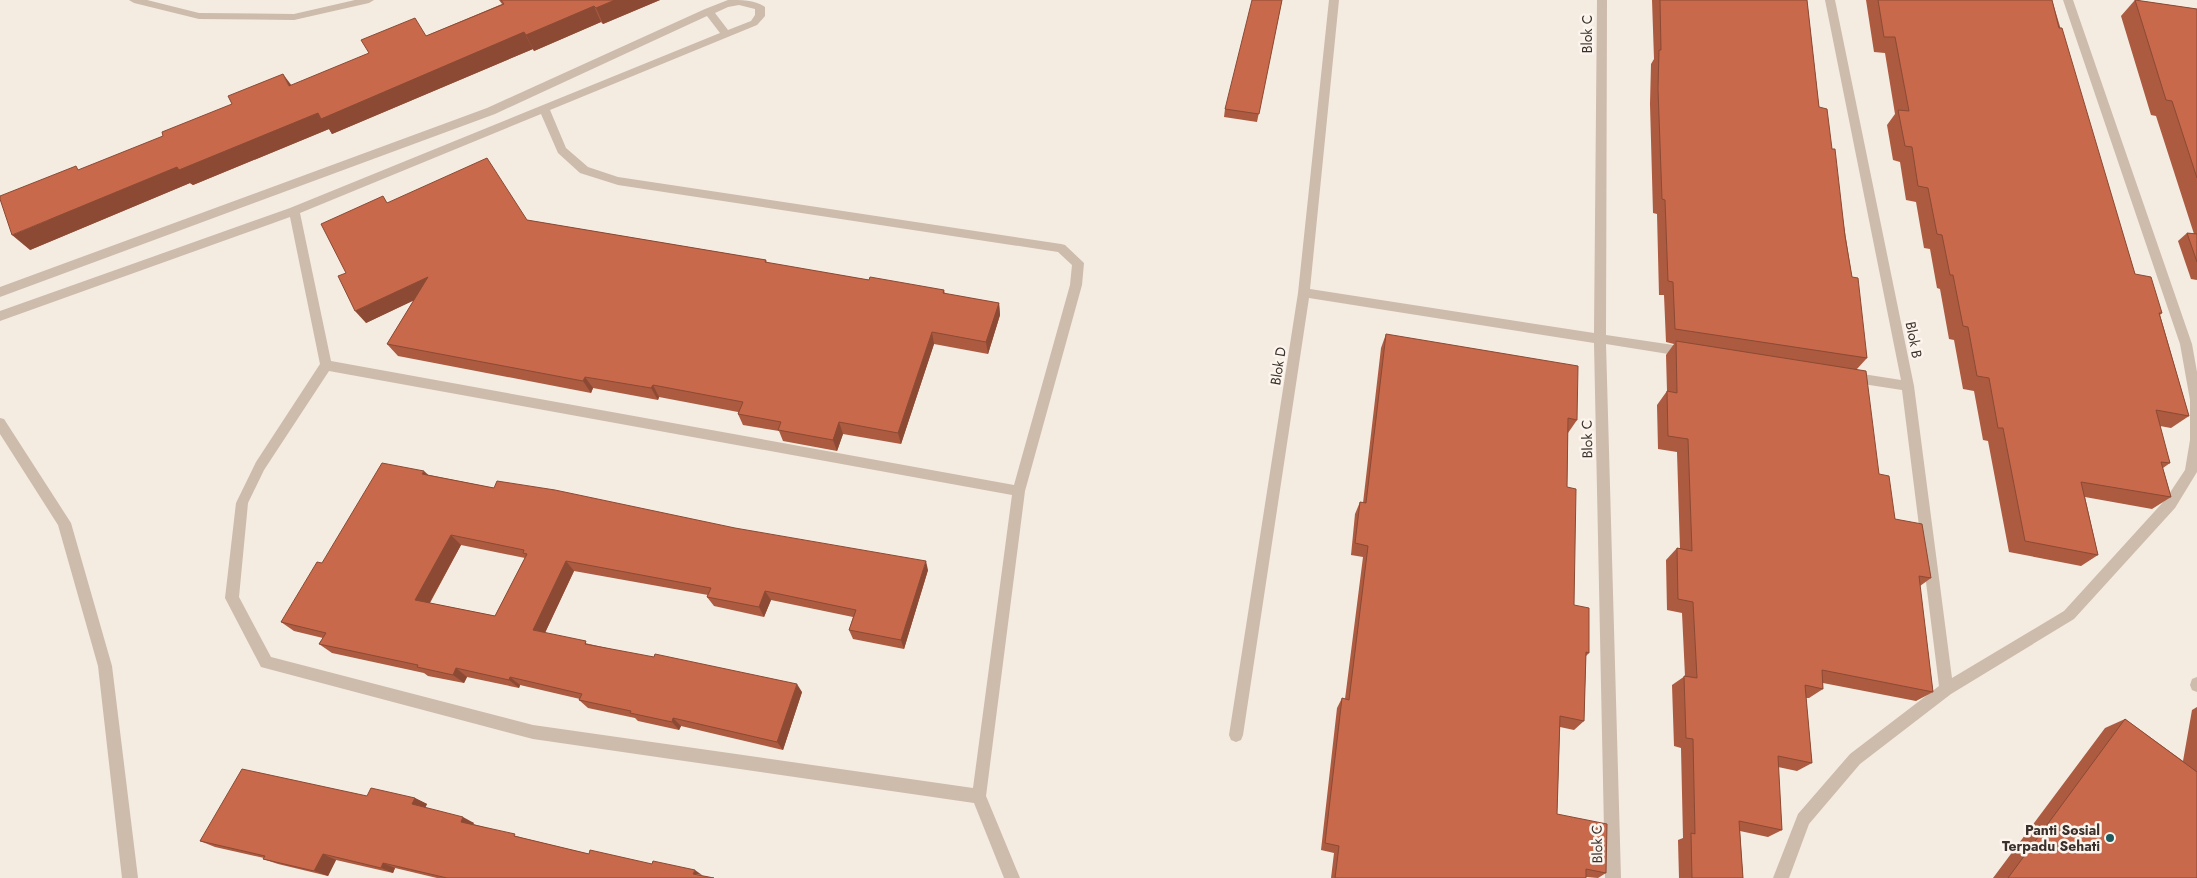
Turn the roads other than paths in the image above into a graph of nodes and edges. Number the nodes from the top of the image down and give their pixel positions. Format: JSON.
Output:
{"nodes":[{"id":1,"x":134,"y":0,"type":"edge"},
{"id":2,"x":369,"y":0,"type":"edge"},
{"id":3,"x":1334,"y":0,"type":"edge"},
{"id":4,"x":1602,"y":0,"type":"edge"},
{"id":5,"x":1830,"y":0,"type":"edge"},
{"id":6,"x":2068,"y":0,"type":"edge"},
{"id":7,"x":708,"y":12,"type":"junction"},
{"id":8,"x":726,"y":34,"type":"junction"},
{"id":9,"x":545,"y":110,"type":"junction"},
{"id":10,"x":294,"y":211,"type":"junction"},
{"id":11,"x":0,"y":292,"type":"edge"},
{"id":12,"x":1304,"y":293,"type":"junction"},
{"id":13,"x":0,"y":316,"type":"edge"},
{"id":14,"x":1600,"y":338,"type":"junction"},
{"id":15,"x":1696,"y":353,"type":"edge"},
{"id":16,"x":326,"y":365,"type":"junction"},
{"id":17,"x":1840,"y":376,"type":"edge"},
{"id":18,"x":1908,"y":386,"type":"junction"},
{"id":19,"x":2196,"y":400,"type":"edge"},
{"id":20,"x":0,"y":423,"type":"edge"},
{"id":21,"x":1019,"y":491,"type":"junction"},
{"id":22,"x":1946,"y":689,"type":"junction"},
{"id":23,"x":1236,"y":735,"type":"dead end"},
{"id":24,"x":979,"y":796,"type":"junction"},
{"id":25,"x":130,"y":878,"type":"edge"},
{"id":26,"x":1012,"y":878,"type":"edge"},
{"id":27,"x":1613,"y":878,"type":"edge"},
{"id":28,"x":1781,"y":878,"type":"edge"}],
"edges":[{"from":1,"to":2,"type":"street"},
{"from":3,"to":12,"type":"street","name":"Blok D"},
{"from":4,"to":14,"type":"street","name":"Blok C"},
{"from":5,"to":18,"type":"street","name":"Blok B"},
{"from":6,"to":19,"type":"street"},
{"from":7,"to":8,"type":"street"},
{"from":7,"to":8,"type":"street"},
{"from":7,"to":11,"type":"street"},
{"from":8,"to":9,"type":"street"},
{"from":9,"to":10,"type":"street"},
{"from":9,"to":21,"type":"street"},
{"from":10,"to":13,"type":"street"},
{"from":10,"to":16,"type":"street"},
{"from":12,"to":14,"type":"street"},
{"from":12,"to":23,"type":"street","name":"Blok D"},
{"from":14,"to":15,"type":"street"},
{"from":14,"to":27,"type":"street","name":"Blok C"},
{"from":16,"to":21,"type":"street"},
{"from":16,"to":24,"type":"street"},
{"from":17,"to":18,"type":"street"},
{"from":18,"to":22,"type":"street","name":"Blok B"},
{"from":19,"to":22,"type":"street"},
{"from":20,"to":25,"type":"street"},
{"from":21,"to":24,"type":"street"},
{"from":22,"to":28,"type":"street"},
{"from":24,"to":26,"type":"street"}]}
